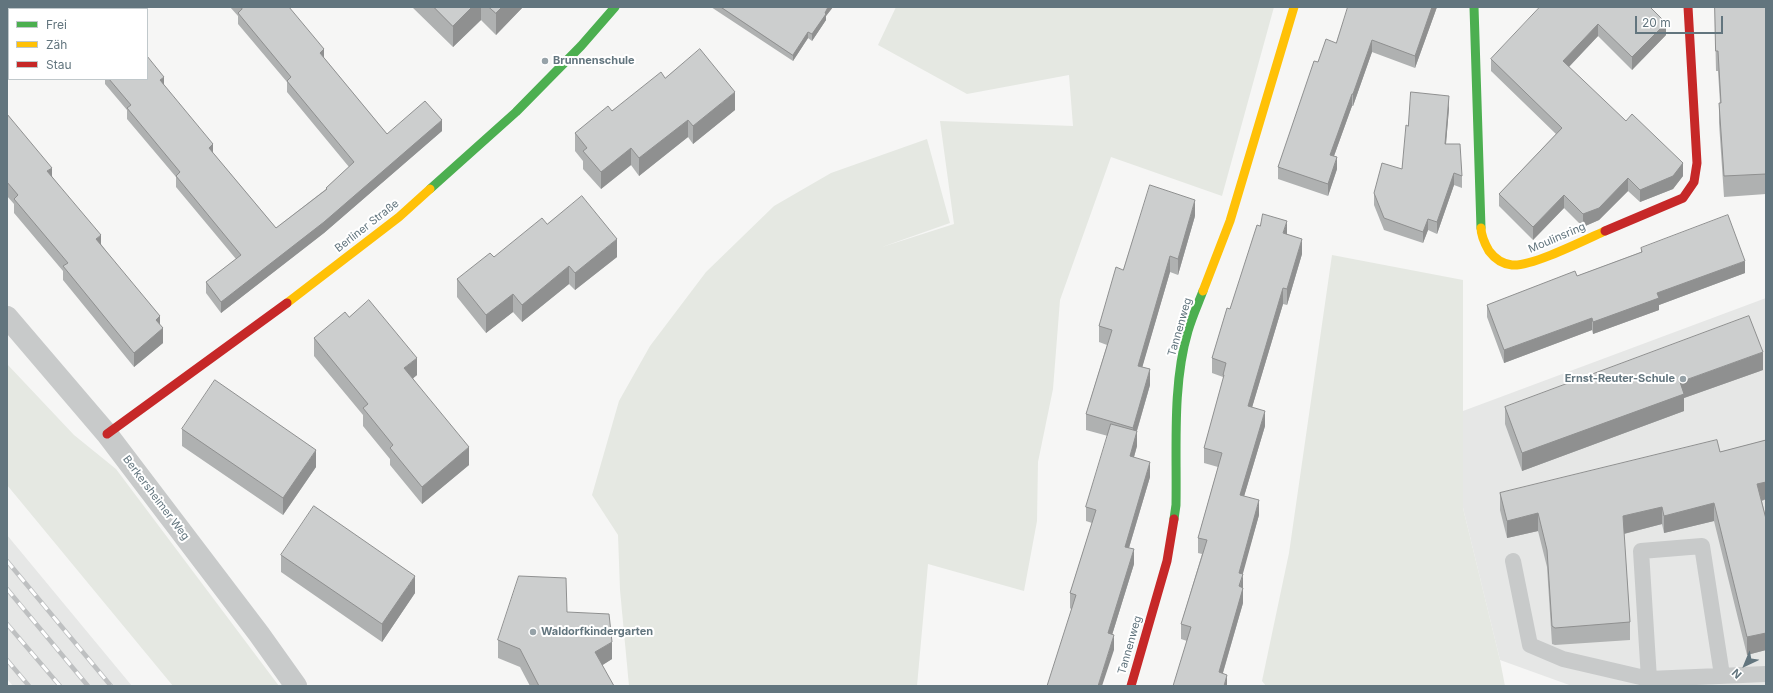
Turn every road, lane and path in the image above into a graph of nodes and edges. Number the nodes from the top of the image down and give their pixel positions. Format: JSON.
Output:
{"nodes":[{"id":1,"x":615,"y":7,"type":"edge"},
{"id":2,"x":1294,"y":7,"type":"edge"},
{"id":3,"x":1474,"y":7,"type":"edge"},
{"id":4,"x":1688,"y":7,"type":"edge"},
{"id":5,"x":7,"y":317,"type":"edge"},
{"id":6,"x":106,"y":434,"type":"junction"},
{"id":7,"x":1513,"y":561,"type":"dead end"},
{"id":8,"x":1766,"y":674,"type":"edge"},
{"id":9,"x":1722,"y":675,"type":"junction"},
{"id":10,"x":1649,"y":679,"type":"junction"},
{"id":11,"x":296,"y":686,"type":"edge"},
{"id":12,"x":1130,"y":686,"type":"edge"}],
"edges":[{"from":1,"to":6,"type":"street","name":"Berliner Straße"},
{"from":2,"to":12,"type":"street","name":"Tannenweg"},
{"from":3,"to":4,"type":"street","name":"Moulinsring"},
{"from":5,"to":6,"type":"street","name":"Berkersheimer Weg"},
{"from":6,"to":11,"type":"street","name":"Berkersheimer Weg"},
{"from":7,"to":10,"type":"lane"},
{"from":8,"to":9,"type":"lane"},
{"from":9,"to":10,"type":"lane"},
{"from":9,"to":10,"type":"lane"}]}
